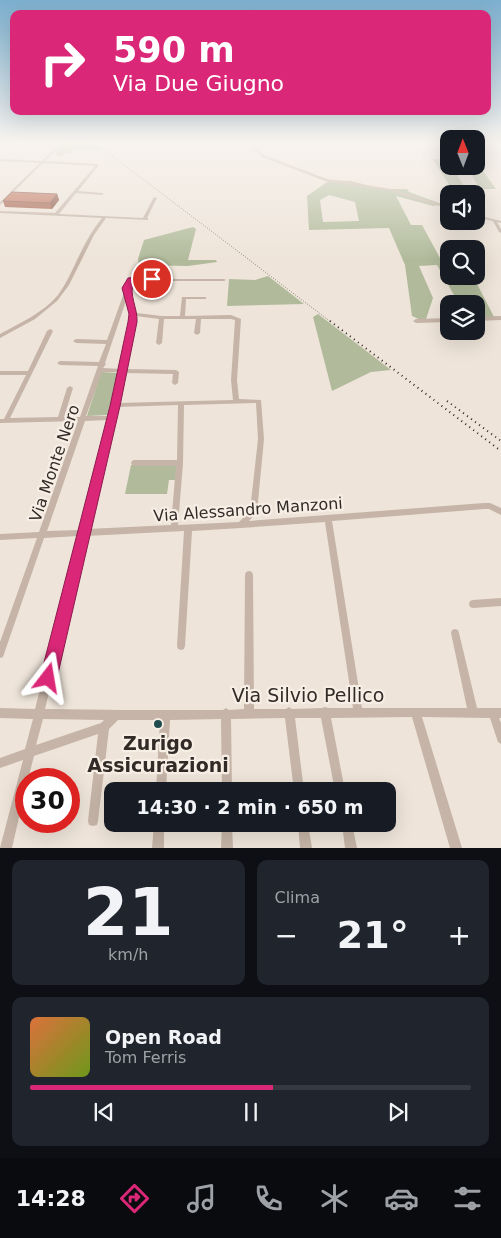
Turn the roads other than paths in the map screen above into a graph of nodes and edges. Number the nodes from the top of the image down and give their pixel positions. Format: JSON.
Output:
{"nodes":[{"id":1,"x":23,"y":182,"type":"edge"},
{"id":2,"x":83,"y":182,"type":"edge"},
{"id":3,"x":336,"y":182,"type":"edge"},
{"id":4,"x":75,"y":192,"type":"junction"},
{"id":5,"x":102,"y":194,"type":"dead end"},
{"id":6,"x":155,"y":198,"type":"dead end"},
{"id":7,"x":0,"y":204,"type":"edge"},
{"id":8,"x":440,"y":205,"type":"edge"},
{"id":9,"x":0,"y":212,"type":"edge"},
{"id":10,"x":57,"y":214,"type":"junction"},
{"id":11,"x":105,"y":217,"type":"junction"},
{"id":12,"x":485,"y":219,"type":"edge"},
{"id":13,"x":495,"y":222,"type":"junction"},
{"id":14,"x":501,"y":222,"type":"edge"},
{"id":15,"x":501,"y":232,"type":"edge"},
{"id":16,"x":224,"y":280,"type":"dead end"},
{"id":17,"x":127,"y":288,"type":"junction"},
{"id":18,"x":204,"y":298,"type":"dead end"},
{"id":19,"x":134,"y":314,"type":"junction"},
{"id":20,"x":162,"y":318,"type":"junction"},
{"id":21,"x":182,"y":318,"type":"junction"},
{"id":22,"x":199,"y":318,"type":"junction"},
{"id":23,"x":501,"y":318,"type":"edge"},
{"id":24,"x":485,"y":319,"type":"edge"},
{"id":25,"x":440,"y":320,"type":"edge"},
{"id":26,"x":416,"y":321,"type":"dead end"},
{"id":27,"x":50,"y":331,"type":"dead end"},
{"id":28,"x":197,"y":333,"type":"dead end"},
{"id":29,"x":0,"y":336,"type":"edge"},
{"id":30,"x":76,"y":341,"type":"dead end"},
{"id":31,"x":110,"y":342,"type":"junction"},
{"id":32,"x":159,"y":342,"type":"dead end"},
{"id":33,"x":60,"y":363,"type":"dead end"},
{"id":34,"x":101,"y":367,"type":"junction"},
{"id":35,"x":122,"y":371,"type":"junction"},
{"id":36,"x":0,"y":373,"type":"edge"},
{"id":37,"x":30,"y":373,"type":"junction"},
{"id":38,"x":175,"y":383,"type":"dead end"},
{"id":39,"x":70,"y":388,"type":"dead end"},
{"id":40,"x":259,"y":401,"type":"joint"},
{"id":41,"x":236,"y":402,"type":"junction"},
{"id":42,"x":181,"y":404,"type":"junction"},
{"id":43,"x":115,"y":406,"type":"junction"},
{"id":44,"x":112,"y":418,"type":"junction"},
{"id":45,"x":84,"y":419,"type":"junction"},
{"id":46,"x":60,"y":420,"type":"junction"},
{"id":47,"x":3,"y":421,"type":"edge"},
{"id":48,"x":180,"y":462,"type":"junction"},
{"id":49,"x":134,"y":463,"type":"dead end"},
{"id":50,"x":499,"y":510,"type":"edge"},
{"id":51,"x":328,"y":518,"type":"junction"},
{"id":52,"x":240,"y":526,"type":"junction"},
{"id":53,"x":188,"y":528,"type":"junction"},
{"id":54,"x":174,"y":529,"type":"junction"},
{"id":55,"x":84,"y":533,"type":"junction"},
{"id":56,"x":43,"y":534,"type":"junction"},
{"id":57,"x":0,"y":537,"type":"edge"},
{"id":58,"x":249,"y":575,"type":"dead end"},
{"id":59,"x":501,"y":602,"type":"edge"},
{"id":60,"x":473,"y":604,"type":"dead end"},
{"id":61,"x":455,"y":633,"type":"dead end"},
{"id":62,"x":181,"y":646,"type":"dead end"},
{"id":63,"x":0,"y":654,"type":"edge"},
{"id":64,"x":289,"y":712,"type":"junction"},
{"id":65,"x":325,"y":712,"type":"junction"},
{"id":66,"x":358,"y":712,"type":"junction"},
{"id":67,"x":474,"y":712,"type":"junction"},
{"id":68,"x":0,"y":713,"type":"edge"},
{"id":69,"x":226,"y":713,"type":"junction"},
{"id":70,"x":249,"y":713,"type":"junction"},
{"id":71,"x":416,"y":713,"type":"junction"},
{"id":72,"x":497,"y":713,"type":"edge"},
{"id":73,"x":39,"y":715,"type":"junction"},
{"id":74,"x":115,"y":716,"type":"junction"},
{"id":75,"x":165,"y":716,"type":"junction"},
{"id":76,"x":104,"y":727,"type":"junction"},
{"id":77,"x":501,"y":739,"type":"edge"},
{"id":78,"x":29,"y":753,"type":"junction"},
{"id":79,"x":0,"y":763,"type":"edge"},
{"id":80,"x":161,"y":782,"type":"edge"},
{"id":81,"x":227,"y":782,"type":"edge"},
{"id":82,"x":297,"y":782,"type":"edge"},
{"id":83,"x":338,"y":782,"type":"edge"},
{"id":84,"x":93,"y":821,"type":"dead end"},
{"id":85,"x":159,"y":832,"type":"edge"},
{"id":86,"x":227,"y":832,"type":"edge"},
{"id":87,"x":304,"y":832,"type":"edge"},
{"id":88,"x":348,"y":832,"type":"edge"},
{"id":89,"x":6,"y":848,"type":"edge"},
{"id":90,"x":158,"y":848,"type":"edge"},
{"id":91,"x":228,"y":848,"type":"edge"},
{"id":92,"x":306,"y":848,"type":"edge"},
{"id":93,"x":351,"y":848,"type":"edge"},
{"id":94,"x":456,"y":848,"type":"edge"}],
"edges":[{"from":1,"to":7,"type":"street"},
{"from":2,"to":4,"type":"street"},
{"from":3,"to":8,"type":"street"},
{"from":4,"to":5,"type":"street"},
{"from":4,"to":10,"type":"street"},
{"from":6,"to":11,"type":"street"},
{"from":9,"to":10,"type":"street"},
{"from":10,"to":11,"type":"street"},
{"from":11,"to":29,"type":"street"},
{"from":12,"to":13,"type":"street"},
{"from":13,"to":14,"type":"street"},
{"from":13,"to":15,"type":"street"},
{"from":16,"to":17,"type":"street","name":"Via Monte Nero"},
{"from":17,"to":19,"type":"street"},
{"from":17,"to":31,"type":"street","name":"Via Monte Nero"},
{"from":18,"to":21,"type":"street"},
{"from":19,"to":20,"type":"street"},
{"from":19,"to":35,"type":"street"},
{"from":20,"to":21,"type":"street"},
{"from":20,"to":32,"type":"street"},
{"from":21,"to":22,"type":"street"},
{"from":22,"to":28,"type":"street"},
{"from":22,"to":41,"type":"street"},
{"from":23,"to":24,"type":"street"},
{"from":25,"to":26,"type":"street"},
{"from":27,"to":37,"type":"street"},
{"from":30,"to":31,"type":"street"},
{"from":31,"to":34,"type":"street","name":"Via Monte Nero"},
{"from":33,"to":34,"type":"street"},
{"from":34,"to":35,"type":"street"},
{"from":34,"to":45,"type":"street","name":"Via Monte Nero"},
{"from":35,"to":38,"type":"street"},
{"from":35,"to":43,"type":"street"},
{"from":36,"to":37,"type":"street"},
{"from":37,"to":47,"type":"street"},
{"from":39,"to":46,"type":"street"},
{"from":40,"to":41,"type":"street"},
{"from":40,"to":52,"type":"street"},
{"from":41,"to":42,"type":"street"},
{"from":42,"to":43,"type":"street"},
{"from":42,"to":48,"type":"street"},
{"from":43,"to":44,"type":"street"},
{"from":44,"to":45,"type":"street"},
{"from":44,"to":55,"type":"street"},
{"from":45,"to":46,"type":"street"},
{"from":45,"to":56,"type":"street","name":"Via Monte Nero"},
{"from":46,"to":47,"type":"street"},
{"from":48,"to":49,"type":"street"},
{"from":48,"to":54,"type":"street"},
{"from":50,"to":51,"type":"street","name":"Via Alessandro Manzoni"},
{"from":51,"to":52,"type":"street","name":"Via Alessandro Manzoni"},
{"from":51,"to":66,"type":"street"},
{"from":52,"to":53,"type":"street","name":"Via Alessandro Manzoni"},
{"from":53,"to":54,"type":"street","name":"Via Alessandro Manzoni"},
{"from":53,"to":62,"type":"street"},
{"from":54,"to":55,"type":"street","name":"Via Alessandro Manzoni"},
{"from":55,"to":56,"type":"street","name":"Via Alessandro Manzoni"},
{"from":55,"to":73,"type":"street"},
{"from":56,"to":57,"type":"street","name":"Via Alessandro Manzoni"},
{"from":56,"to":63,"type":"street","name":"Via Monte Nero"},
{"from":58,"to":70,"type":"street"},
{"from":59,"to":60,"type":"street"},
{"from":61,"to":67,"type":"street"},
{"from":64,"to":65,"type":"street","name":"Via Silvio Pellico"},
{"from":64,"to":70,"type":"street","name":"Via Silvio Pellico"},
{"from":64,"to":82,"type":"street"},
{"from":65,"to":66,"type":"street","name":"Via Silvio Pellico"},
{"from":65,"to":83,"type":"street"},
{"from":66,"to":71,"type":"street","name":"Via Silvio Pellico"},
{"from":67,"to":71,"type":"street","name":"Via Silvio Pellico"},
{"from":67,"to":72,"type":"street","name":"Via Silvio Pellico"},
{"from":68,"to":73,"type":"street","name":"Via Silvio Pellico"},
{"from":69,"to":70,"type":"street","name":"Via Silvio Pellico"},
{"from":69,"to":75,"type":"street","name":"Via Silvio Pellico"},
{"from":69,"to":81,"type":"street"},
{"from":71,"to":94,"type":"street"},
{"from":72,"to":77,"type":"street"},
{"from":73,"to":74,"type":"street","name":"Via Silvio Pellico"},
{"from":73,"to":78,"type":"street"},
{"from":74,"to":75,"type":"street","name":"Via Silvio Pellico"},
{"from":74,"to":76,"type":"street"},
{"from":75,"to":80,"type":"street"},
{"from":76,"to":78,"type":"street"},
{"from":76,"to":84,"type":"street"},
{"from":78,"to":79,"type":"street"},
{"from":78,"to":89,"type":"street"},
{"from":85,"to":90,"type":"street"},
{"from":86,"to":91,"type":"street"},
{"from":87,"to":92,"type":"street"},
{"from":88,"to":93,"type":"street"}]}
